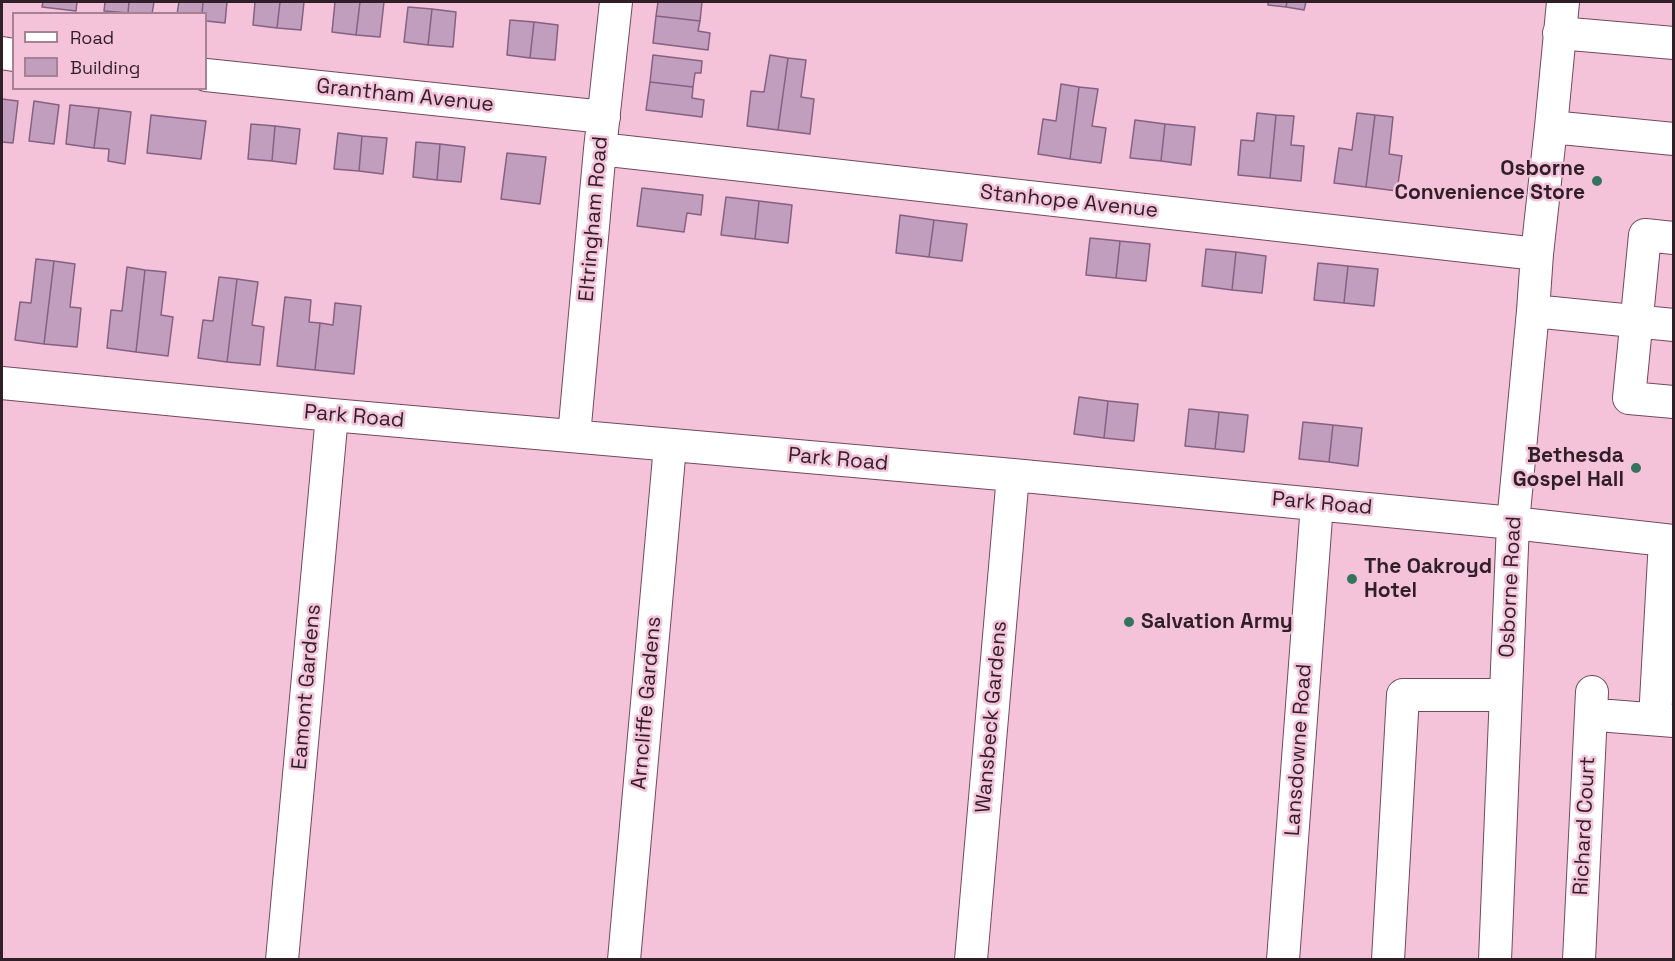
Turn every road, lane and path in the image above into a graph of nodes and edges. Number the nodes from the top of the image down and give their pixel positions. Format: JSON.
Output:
{"nodes":[{"id":1,"x":616,"y":2,"type":"edge"},
{"id":2,"x":1563,"y":2,"type":"edge"},
{"id":3,"x":1559,"y":33,"type":"junction"},
{"id":4,"x":1674,"y":43,"type":"edge"},
{"id":5,"x":207,"y":75,"type":"edge"},
{"id":6,"x":604,"y":117,"type":"junction"},
{"id":7,"x":1551,"y":127,"type":"junction"},
{"id":8,"x":1674,"y":139,"type":"edge"},
{"id":9,"x":600,"y":149,"type":"junction"},
{"id":10,"x":1674,"y":238,"type":"edge"},
{"id":11,"x":1537,"y":254,"type":"junction"},
{"id":12,"x":1533,"y":311,"type":"junction"},
{"id":13,"x":1636,"y":321,"type":"junction"},
{"id":14,"x":1674,"y":325,"type":"edge"},
{"id":15,"x":2,"y":383,"type":"edge"},
{"id":16,"x":1674,"y":402,"type":"edge"},
{"id":17,"x":332,"y":415,"type":"junction"},
{"id":18,"x":574,"y":436,"type":"junction"},
{"id":19,"x":670,"y":446,"type":"junction"},
{"id":20,"x":1013,"y":475,"type":"junction"},
{"id":21,"x":1317,"y":504,"type":"junction"},
{"id":22,"x":1513,"y":523,"type":"junction"},
{"id":23,"x":1670,"y":541,"type":"edge"},
{"id":24,"x":1505,"y":695,"type":"junction"},
{"id":25,"x":1664,"y":720,"type":"edge"},
{"id":26,"x":282,"y":960,"type":"edge"},
{"id":27,"x":624,"y":960,"type":"edge"},
{"id":28,"x":971,"y":960,"type":"edge"},
{"id":29,"x":1283,"y":960,"type":"edge"},
{"id":30,"x":1388,"y":960,"type":"edge"},
{"id":31,"x":1495,"y":960,"type":"edge"},
{"id":32,"x":1579,"y":960,"type":"edge"}],
"edges":[{"from":1,"to":6,"type":"street","name":"Eltringham Road"},
{"from":2,"to":3,"type":"street","name":"Osborne Road"},
{"from":3,"to":4,"type":"street"},
{"from":3,"to":7,"type":"street","name":"Osborne Road"},
{"from":5,"to":6,"type":"street","name":"Grantham Avenue"},
{"from":6,"to":9,"type":"street","name":"Eltringham Road"},
{"from":7,"to":8,"type":"street"},
{"from":7,"to":11,"type":"street","name":"Osborne Road"},
{"from":9,"to":11,"type":"street","name":"Stanhope Avenue"},
{"from":9,"to":18,"type":"street","name":"Eltringham Road"},
{"from":10,"to":13,"type":"street"},
{"from":11,"to":12,"type":"street","name":"Osborne Road"},
{"from":12,"to":13,"type":"street"},
{"from":12,"to":22,"type":"street","name":"Osborne Road"},
{"from":13,"to":14,"type":"street"},
{"from":13,"to":16,"type":"street"},
{"from":15,"to":17,"type":"street","name":"Park Road"},
{"from":17,"to":18,"type":"street","name":"Park Road"},
{"from":17,"to":26,"type":"street","name":"Eamont Gardens"},
{"from":18,"to":19,"type":"street","name":"Park Road"},
{"from":19,"to":20,"type":"street","name":"Park Road"},
{"from":19,"to":27,"type":"street","name":"Arncliffe Gardens"},
{"from":20,"to":21,"type":"street","name":"Park Road"},
{"from":20,"to":28,"type":"street","name":"Wansbeck Gardens"},
{"from":21,"to":22,"type":"street","name":"Park Road"},
{"from":21,"to":29,"type":"street","name":"Lansdowne Road"},
{"from":22,"to":23,"type":"street","name":"Park Road"},
{"from":22,"to":24,"type":"street","name":"Osborne Road"},
{"from":23,"to":25,"type":"street"},
{"from":24,"to":30,"type":"street"},
{"from":24,"to":31,"type":"street","name":"Osborne Road"},
{"from":25,"to":32,"type":"street","name":"Richard Court"}]}
